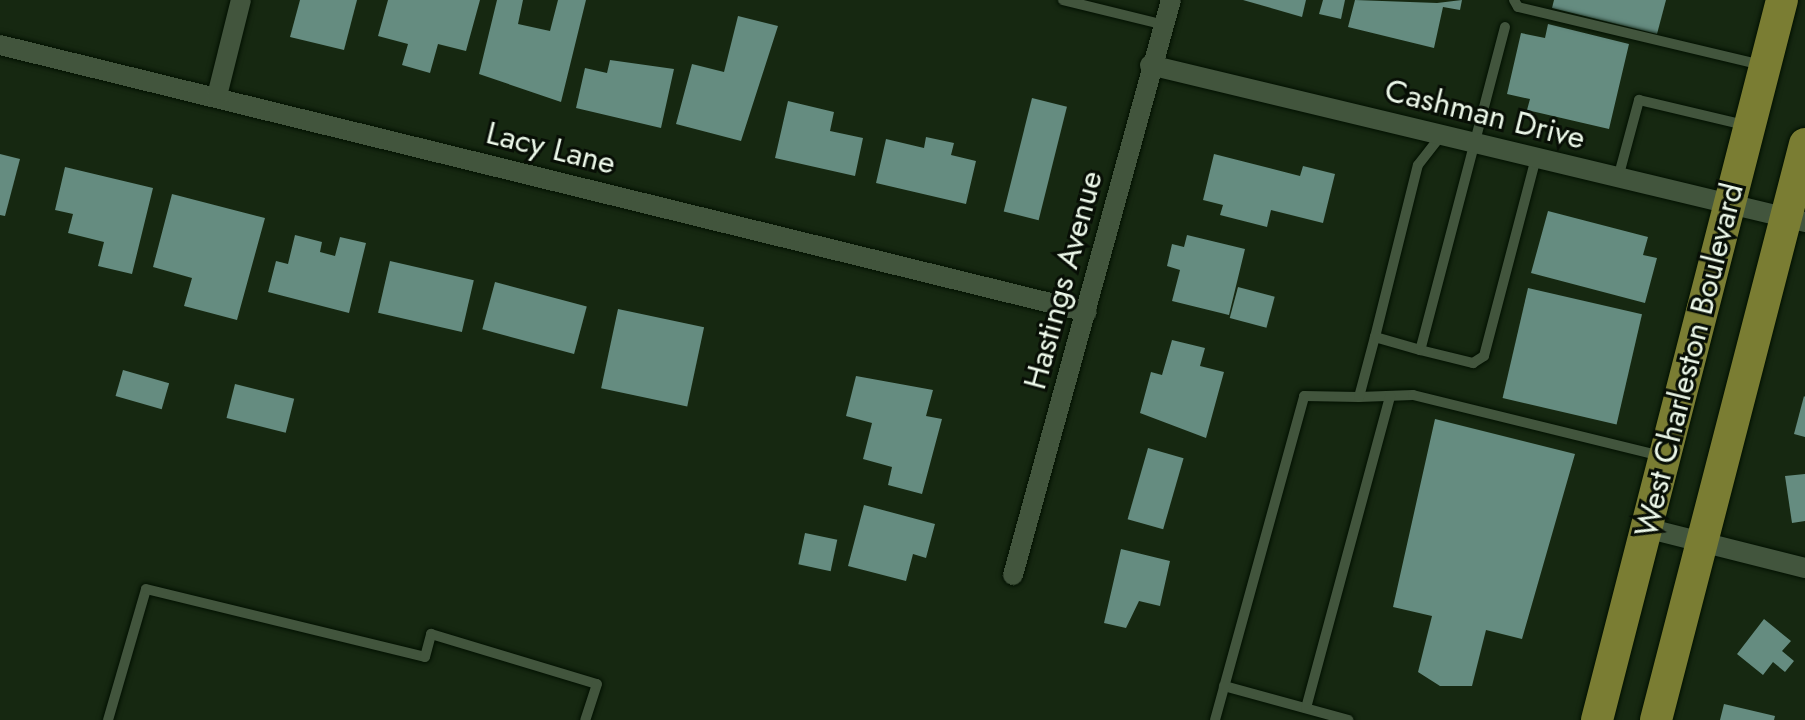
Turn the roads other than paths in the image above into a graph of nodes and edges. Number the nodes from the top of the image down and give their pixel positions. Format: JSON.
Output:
{"nodes":[{"id":1,"x":241,"y":0,"type":"edge"},
{"id":2,"x":1063,"y":0,"type":"edge"},
{"id":3,"x":1171,"y":0,"type":"edge"},
{"id":4,"x":1514,"y":0,"type":"edge"},
{"id":5,"x":1782,"y":0,"type":"edge"},
{"id":6,"x":1165,"y":25,"type":"junction"},
{"id":7,"x":1505,"y":27,"type":"dead end"},
{"id":8,"x":0,"y":45,"type":"edge"},
{"id":9,"x":1150,"y":65,"type":"junction"},
{"id":10,"x":1765,"y":66,"type":"junction"},
{"id":11,"x":217,"y":96,"type":"junction"},
{"id":12,"x":1749,"y":126,"type":"junction"},
{"id":13,"x":1442,"y":134,"type":"junction"},
{"id":14,"x":1476,"y":142,"type":"junction"},
{"id":15,"x":1805,"y":144,"type":"edge"},
{"id":16,"x":1536,"y":158,"type":"junction"},
{"id":17,"x":1618,"y":178,"type":"junction"},
{"id":18,"x":1728,"y":206,"type":"junction"},
{"id":19,"x":1796,"y":220,"type":"edge"},
{"id":20,"x":1087,"y":312,"type":"junction"},
{"id":21,"x":1375,"y":337,"type":"junction"},
{"id":22,"x":1420,"y":350,"type":"junction"},
{"id":23,"x":1390,"y":396,"type":"junction"},
{"id":24,"x":1359,"y":397,"type":"junction"},
{"id":25,"x":1664,"y":457,"type":"junction"},
{"id":26,"x":1646,"y":528,"type":"junction"},
{"id":27,"x":1702,"y":542,"type":"junction"},
{"id":28,"x":1805,"y":568,"type":"edge"},
{"id":29,"x":1013,"y":575,"type":"dead end"},
{"id":30,"x":1224,"y":686,"type":"junction"},
{"id":31,"x":1306,"y":708,"type":"junction"},
{"id":32,"x":108,"y":720,"type":"edge"},
{"id":33,"x":585,"y":720,"type":"edge"},
{"id":34,"x":1215,"y":720,"type":"edge"},
{"id":35,"x":1348,"y":720,"type":"edge"},
{"id":36,"x":1597,"y":720,"type":"edge"},
{"id":37,"x":1656,"y":720,"type":"edge"}],
"edges":[{"from":1,"to":11,"type":"street"},
{"from":2,"to":6,"type":"lane"},
{"from":3,"to":6,"type":"street","name":"Hastings Avenue"},
{"from":4,"to":10,"type":"lane"},
{"from":5,"to":10,"type":"main road","name":"West Charleston Boulevard"},
{"from":6,"to":9,"type":"street","name":"Hastings Avenue"},
{"from":7,"to":14,"type":"lane"},
{"from":8,"to":11,"type":"street","name":"Lacy Lane"},
{"from":9,"to":13,"type":"street","name":"Cashman Drive"},
{"from":9,"to":20,"type":"street","name":"Hastings Avenue"},
{"from":10,"to":12,"type":"main road","name":"West Charleston Boulevard"},
{"from":11,"to":20,"type":"street","name":"Lacy Lane"},
{"from":12,"to":17,"type":"lane"},
{"from":12,"to":18,"type":"main road","name":"West Charleston Boulevard"},
{"from":13,"to":14,"type":"street","name":"Cashman Drive"},
{"from":13,"to":21,"type":"lane"},
{"from":14,"to":16,"type":"street","name":"Cashman Drive"},
{"from":14,"to":22,"type":"lane"},
{"from":15,"to":19,"type":"main road","name":"West Charleston Boulevard"},
{"from":16,"to":17,"type":"street","name":"Cashman Drive"},
{"from":16,"to":22,"type":"lane"},
{"from":17,"to":18,"type":"street","name":"Cashman Drive"},
{"from":18,"to":19,"type":"street","name":"Cashman Drive"},
{"from":18,"to":25,"type":"main road","name":"West Charleston Boulevard"},
{"from":19,"to":27,"type":"main road","name":"West Charleston Boulevard"},
{"from":20,"to":29,"type":"street","name":"Hastings Avenue"},
{"from":21,"to":22,"type":"lane"},
{"from":21,"to":24,"type":"lane"},
{"from":23,"to":24,"type":"lane"},
{"from":23,"to":25,"type":"lane"},
{"from":23,"to":31,"type":"lane"},
{"from":24,"to":30,"type":"lane"},
{"from":25,"to":26,"type":"main road","name":"West Charleston Boulevard"},
{"from":26,"to":27,"type":"street"},
{"from":26,"to":36,"type":"main road","name":"West Charleston Boulevard"},
{"from":27,"to":28,"type":"street"},
{"from":27,"to":37,"type":"main road","name":"West Charleston Boulevard"},
{"from":30,"to":31,"type":"lane"},
{"from":30,"to":34,"type":"lane"},
{"from":31,"to":35,"type":"lane"},
{"from":32,"to":33,"type":"lane"}]}
